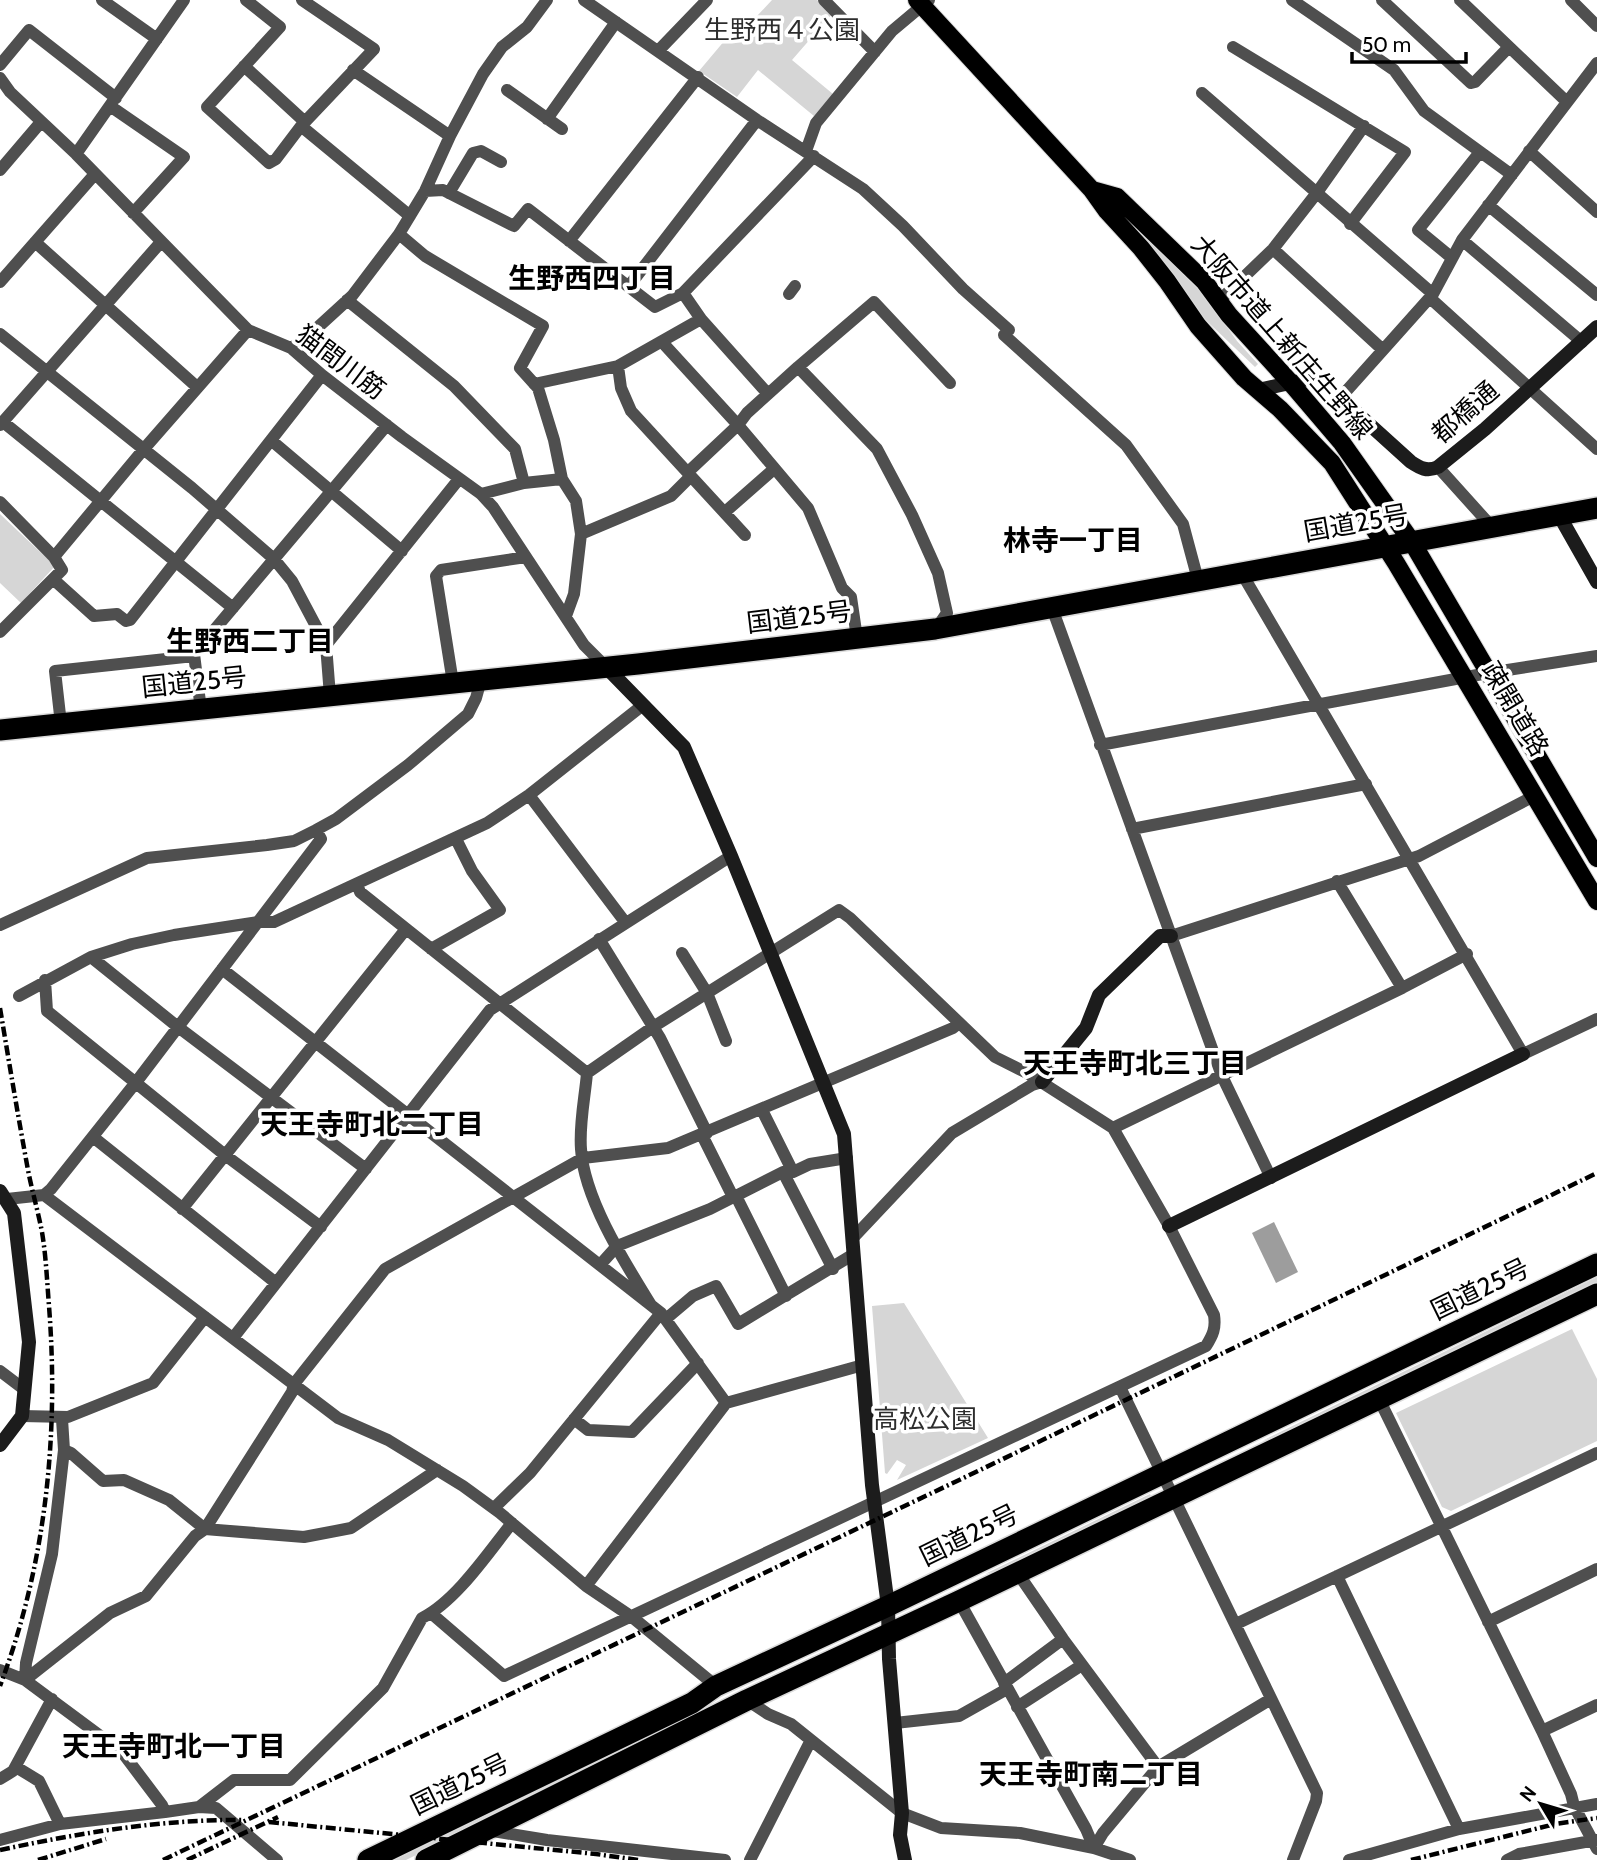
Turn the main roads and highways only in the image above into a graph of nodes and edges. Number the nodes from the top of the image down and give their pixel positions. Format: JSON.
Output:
{"nodes":[{"id":1,"x":923,"y":2,"type":"edge"},
{"id":2,"x":1092,"y":190,"type":"junction"},
{"id":3,"x":1597,"y":508,"type":"edge"},
{"id":4,"x":1412,"y":542,"type":"junction"},
{"id":5,"x":1385,"y":546,"type":"junction"},
{"id":6,"x":0,"y":730,"type":"edge"},
{"id":7,"x":1597,"y":858,"type":"edge"},
{"id":8,"x":1597,"y":901,"type":"edge"},
{"id":9,"x":1597,"y":1264,"type":"edge"},
{"id":10,"x":1597,"y":1294,"type":"edge"},
{"id":11,"x":430,"y":1859,"type":"edge"},
{"id":12,"x":368,"y":1860,"type":"edge"}],
"edges":[{"from":1,"to":2,"type":"main road","name":"大阪市道上新庄生野線"},
{"from":2,"to":4,"type":"main road","name":"大阪市道上新庄生野線"},
{"from":2,"to":5,"type":"main road","name":"大阪市道上新庄生野線"},
{"from":3,"to":4,"type":"highway","name":"国道25号"},
{"from":4,"to":5,"type":"highway","name":"国道25号"},
{"from":4,"to":7,"type":"main road","name":"疎開道路"},
{"from":5,"to":6,"type":"highway","name":"国道25号"},
{"from":5,"to":8,"type":"main road","name":"疎開道路"},
{"from":9,"to":12,"type":"highway","name":"国道25号"},
{"from":10,"to":11,"type":"highway","name":"国道25号"}]}
